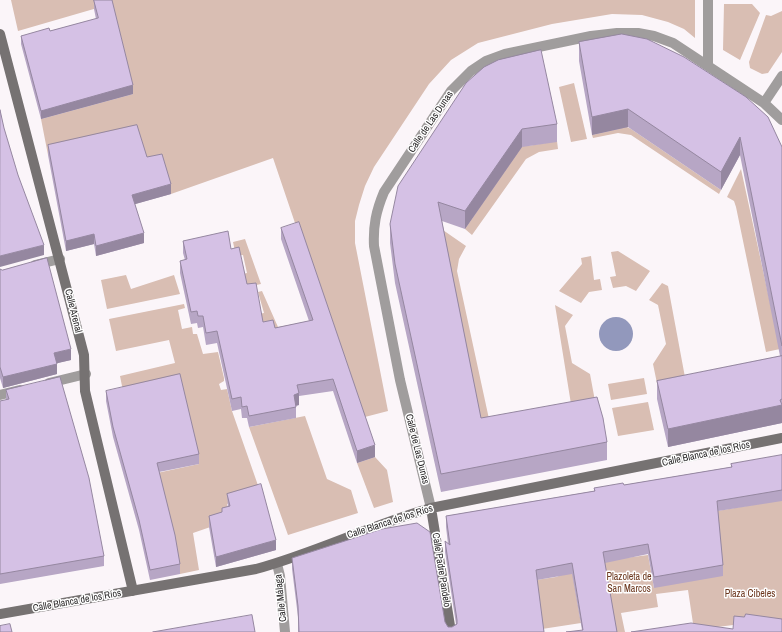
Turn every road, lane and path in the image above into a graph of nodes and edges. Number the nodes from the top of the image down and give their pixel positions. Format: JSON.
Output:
{"nodes":[{"id":1,"x":708,"y":0,"type":"edge"},
{"id":2,"x":0,"y":34,"type":"edge"},
{"id":3,"x":708,"y":64,"type":"junction"},
{"id":4,"x":4,"y":65,"type":"edge"},
{"id":5,"x":782,"y":76,"type":"edge"},
{"id":6,"x":764,"y":103,"type":"junction"},
{"id":7,"x":782,"y":120,"type":"edge"},
{"id":8,"x":60,"y":259,"type":"junction"},
{"id":9,"x":22,"y":268,"type":"edge"},
{"id":10,"x":86,"y":374,"type":"junction"},
{"id":11,"x":0,"y":394,"type":"edge"},
{"id":12,"x":782,"y":438,"type":"edge"},
{"id":13,"x":431,"y":508,"type":"junction"},
{"id":14,"x":277,"y":564,"type":"junction"},
{"id":15,"x":133,"y":591,"type":"junction"},
{"id":16,"x":0,"y":614,"type":"edge"},
{"id":17,"x":285,"y":632,"type":"edge"},
{"id":18,"x":451,"y":632,"type":"edge"}],
"edges":[{"from":1,"to":3,"type":"street"},
{"from":2,"to":4,"type":"main road","name":"Calle Arenal"},
{"from":3,"to":6,"type":"street","name":"Calle de Las Dunas"},
{"from":3,"to":13,"type":"street","name":"Calle de Las Dunas"},
{"from":4,"to":8,"type":"main road","name":"Calle Arenal"},
{"from":5,"to":6,"type":"street"},
{"from":6,"to":7,"type":"street","name":"Calle de Las Dunas"},
{"from":8,"to":9,"type":"street"},
{"from":8,"to":10,"type":"main road","name":"Calle Arenal"},
{"from":10,"to":11,"type":"street"},
{"from":10,"to":15,"type":"main road","name":"Calle Arenal"},
{"from":12,"to":13,"type":"main road","name":"Calle Blanca de los Ríos"},
{"from":13,"to":14,"type":"main road","name":"Calle Blanca de los Ríos"},
{"from":13,"to":18,"type":"main road","name":"Calle Padre Pandelo"},
{"from":14,"to":15,"type":"main road","name":"Calle Blanca de los Ríos"},
{"from":14,"to":17,"type":"street","name":"Calle Málaga"},
{"from":15,"to":16,"type":"main road","name":"Calle Blanca de los Ríos"}]}
